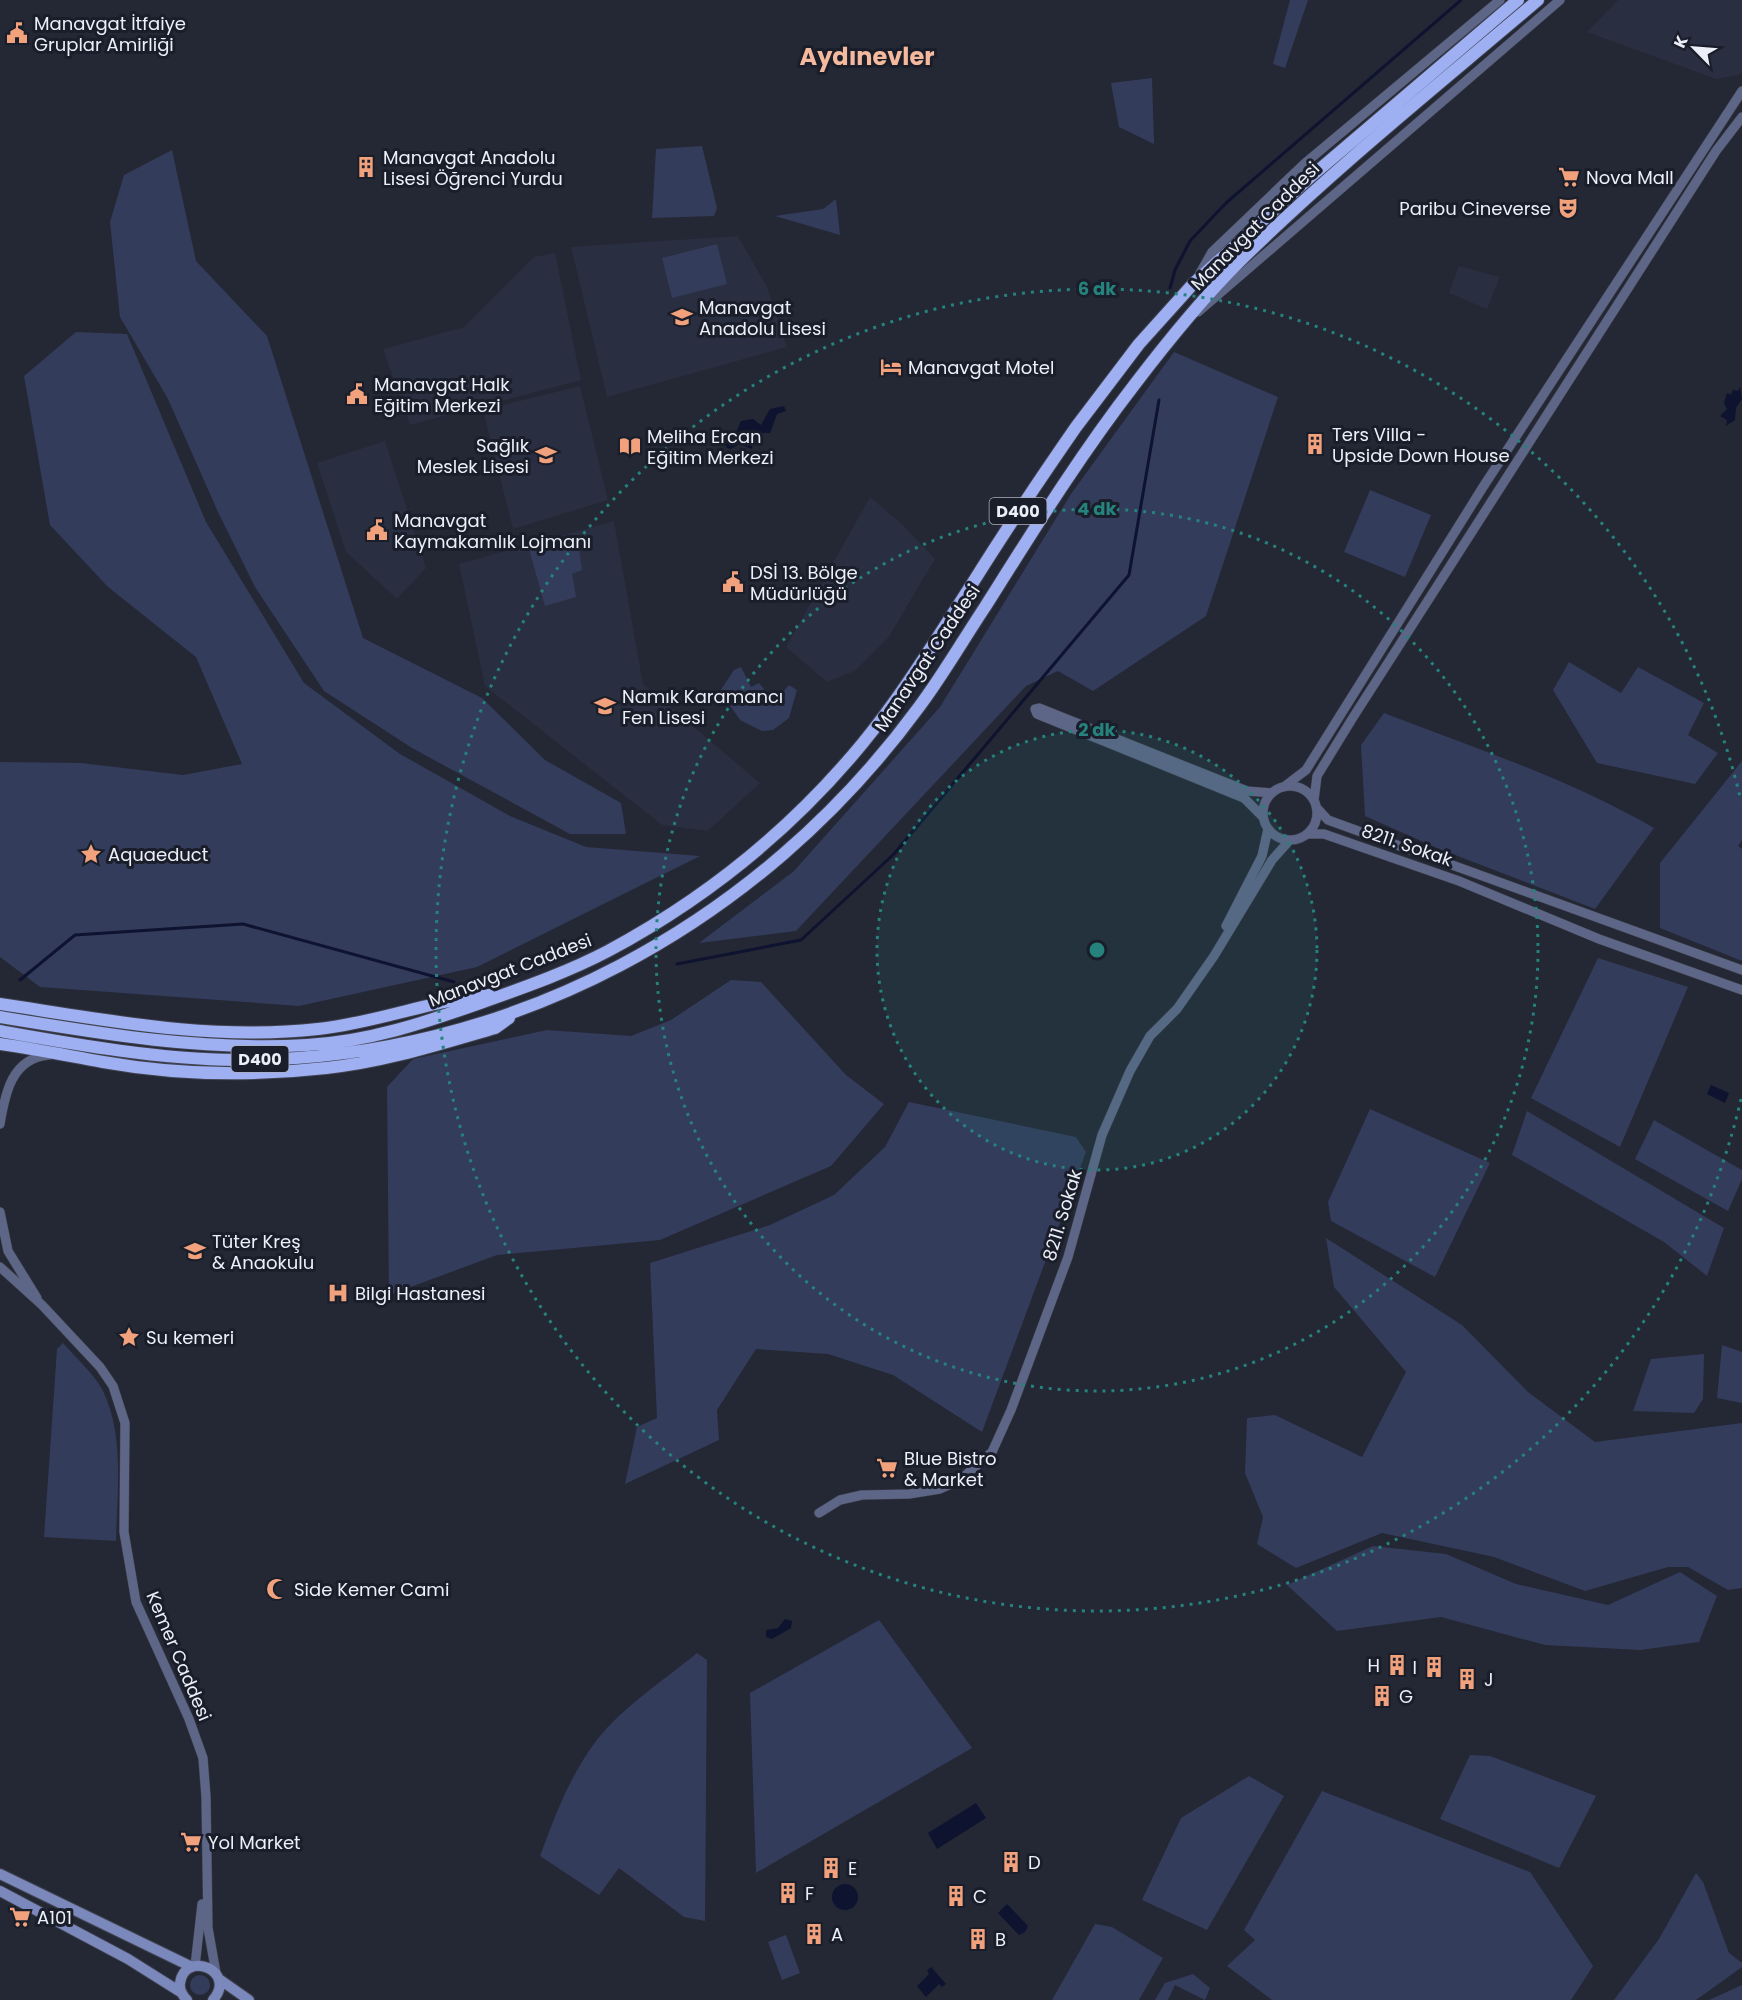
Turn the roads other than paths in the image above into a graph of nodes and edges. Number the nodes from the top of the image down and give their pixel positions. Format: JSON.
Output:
{"nodes":[{"id":1,"x":1500,"y":0,"type":"edge"},
{"id":2,"x":1518,"y":0,"type":"edge"},
{"id":3,"x":1538,"y":0,"type":"edge"},
{"id":4,"x":1560,"y":0,"type":"edge"},
{"id":5,"x":1742,"y":91,"type":"edge"},
{"id":6,"x":1742,"y":117,"type":"edge"},
{"id":7,"x":1193,"y":284,"type":"junction"},
{"id":8,"x":1191,"y":316,"type":"junction"},
{"id":9,"x":1285,"y":786,"type":"junction"},
{"id":10,"x":1272,"y":793,"type":"junction"},
{"id":11,"x":1315,"y":804,"type":"junction"},
{"id":12,"x":1263,"y":817,"type":"junction"},
{"id":13,"x":1268,"y":830,"type":"junction"},
{"id":14,"x":1308,"y":834,"type":"junction"},
{"id":15,"x":1289,"y":841,"type":"junction"},
{"id":16,"x":1742,"y":970,"type":"edge"},
{"id":17,"x":1199,"y":977,"type":"junction"},
{"id":18,"x":1742,"y":990,"type":"edge"},
{"id":19,"x":508,"y":993,"type":"junction"},
{"id":20,"x":0,"y":1004,"type":"edge"},
{"id":21,"x":517,"y":1012,"type":"junction"},
{"id":22,"x":0,"y":1017,"type":"edge"},
{"id":23,"x":0,"y":1031,"type":"edge"},
{"id":24,"x":0,"y":1044,"type":"edge"},
{"id":25,"x":63,"y":1053,"type":"junction"},
{"id":26,"x":0,"y":1124,"type":"edge"},
{"id":27,"x":0,"y":1212,"type":"edge"},
{"id":28,"x":0,"y":1267,"type":"edge"},
{"id":29,"x":42,"y":1305,"type":"junction"},
{"id":30,"x":819,"y":1513,"type":"dead end"},
{"id":31,"x":206,"y":1869,"type":"junction"},
{"id":32,"x":0,"y":1875,"type":"edge"},
{"id":33,"x":0,"y":1891,"type":"edge"},
{"id":34,"x":194,"y":1967,"type":"junction"},
{"id":35,"x":217,"y":1976,"type":"junction"},
{"id":36,"x":184,"y":1998,"type":"edge"},
{"id":37,"x":213,"y":2000,"type":"edge"},
{"id":38,"x":249,"y":2000,"type":"edge"}],
"edges":[{"from":1,"to":7,"type":"street"},
{"from":2,"to":7,"type":"highway","name":"Manavgat Caddesi","number":"D400"},
{"from":3,"to":8,"type":"highway","name":"Manavgat Caddesi","number":"D400"},
{"from":4,"to":8,"type":"street"},
{"from":5,"to":9,"type":"street"},
{"from":6,"to":11,"type":"street"},
{"from":7,"to":19,"type":"highway","name":"Manavgat Caddesi","number":"D400"},
{"from":8,"to":21,"type":"highway","name":"Manavgat Caddesi","number":"D400"},
{"from":9,"to":10,"type":"street"},
{"from":9,"to":11,"type":"street"},
{"from":10,"to":12,"type":"street"},
{"from":10,"to":12,"type":"street"},
{"from":11,"to":14,"type":"street"},
{"from":11,"to":16,"type":"street"},
{"from":12,"to":13,"type":"street"},
{"from":13,"to":15,"type":"street"},
{"from":13,"to":17,"type":"street"},
{"from":14,"to":15,"type":"street"},
{"from":14,"to":18,"type":"street","name":"8211. Sokak"},
{"from":15,"to":17,"type":"street","name":"8211. Sokak"},
{"from":17,"to":30,"type":"street","name":"8211. Sokak"},
{"from":19,"to":20,"type":"highway"},
{"from":19,"to":22,"type":"highway","name":"Manavgat Caddesi","number":"D400"},
{"from":21,"to":23,"type":"highway","name":"Manavgat Caddesi","number":"D400"},
{"from":21,"to":25,"type":"highway"},
{"from":24,"to":25,"type":"highway"},
{"from":25,"to":26,"type":"street"},
{"from":27,"to":29,"type":"street","name":"Kemer Caddesi"},
{"from":28,"to":29,"type":"street","name":"Kemer Caddesi"},
{"from":29,"to":31,"type":"street","name":"Kemer Caddesi"},
{"from":31,"to":34,"type":"street","name":"Kemer Caddesi"},
{"from":31,"to":35,"type":"street","name":"Kemer Caddesi"},
{"from":32,"to":34,"type":"main road"},
{"from":33,"to":36,"type":"main road"},
{"from":34,"to":35,"type":"main road"},
{"from":34,"to":36,"type":"main road"},
{"from":35,"to":37,"type":"main road"},
{"from":35,"to":38,"type":"main road"}]}
